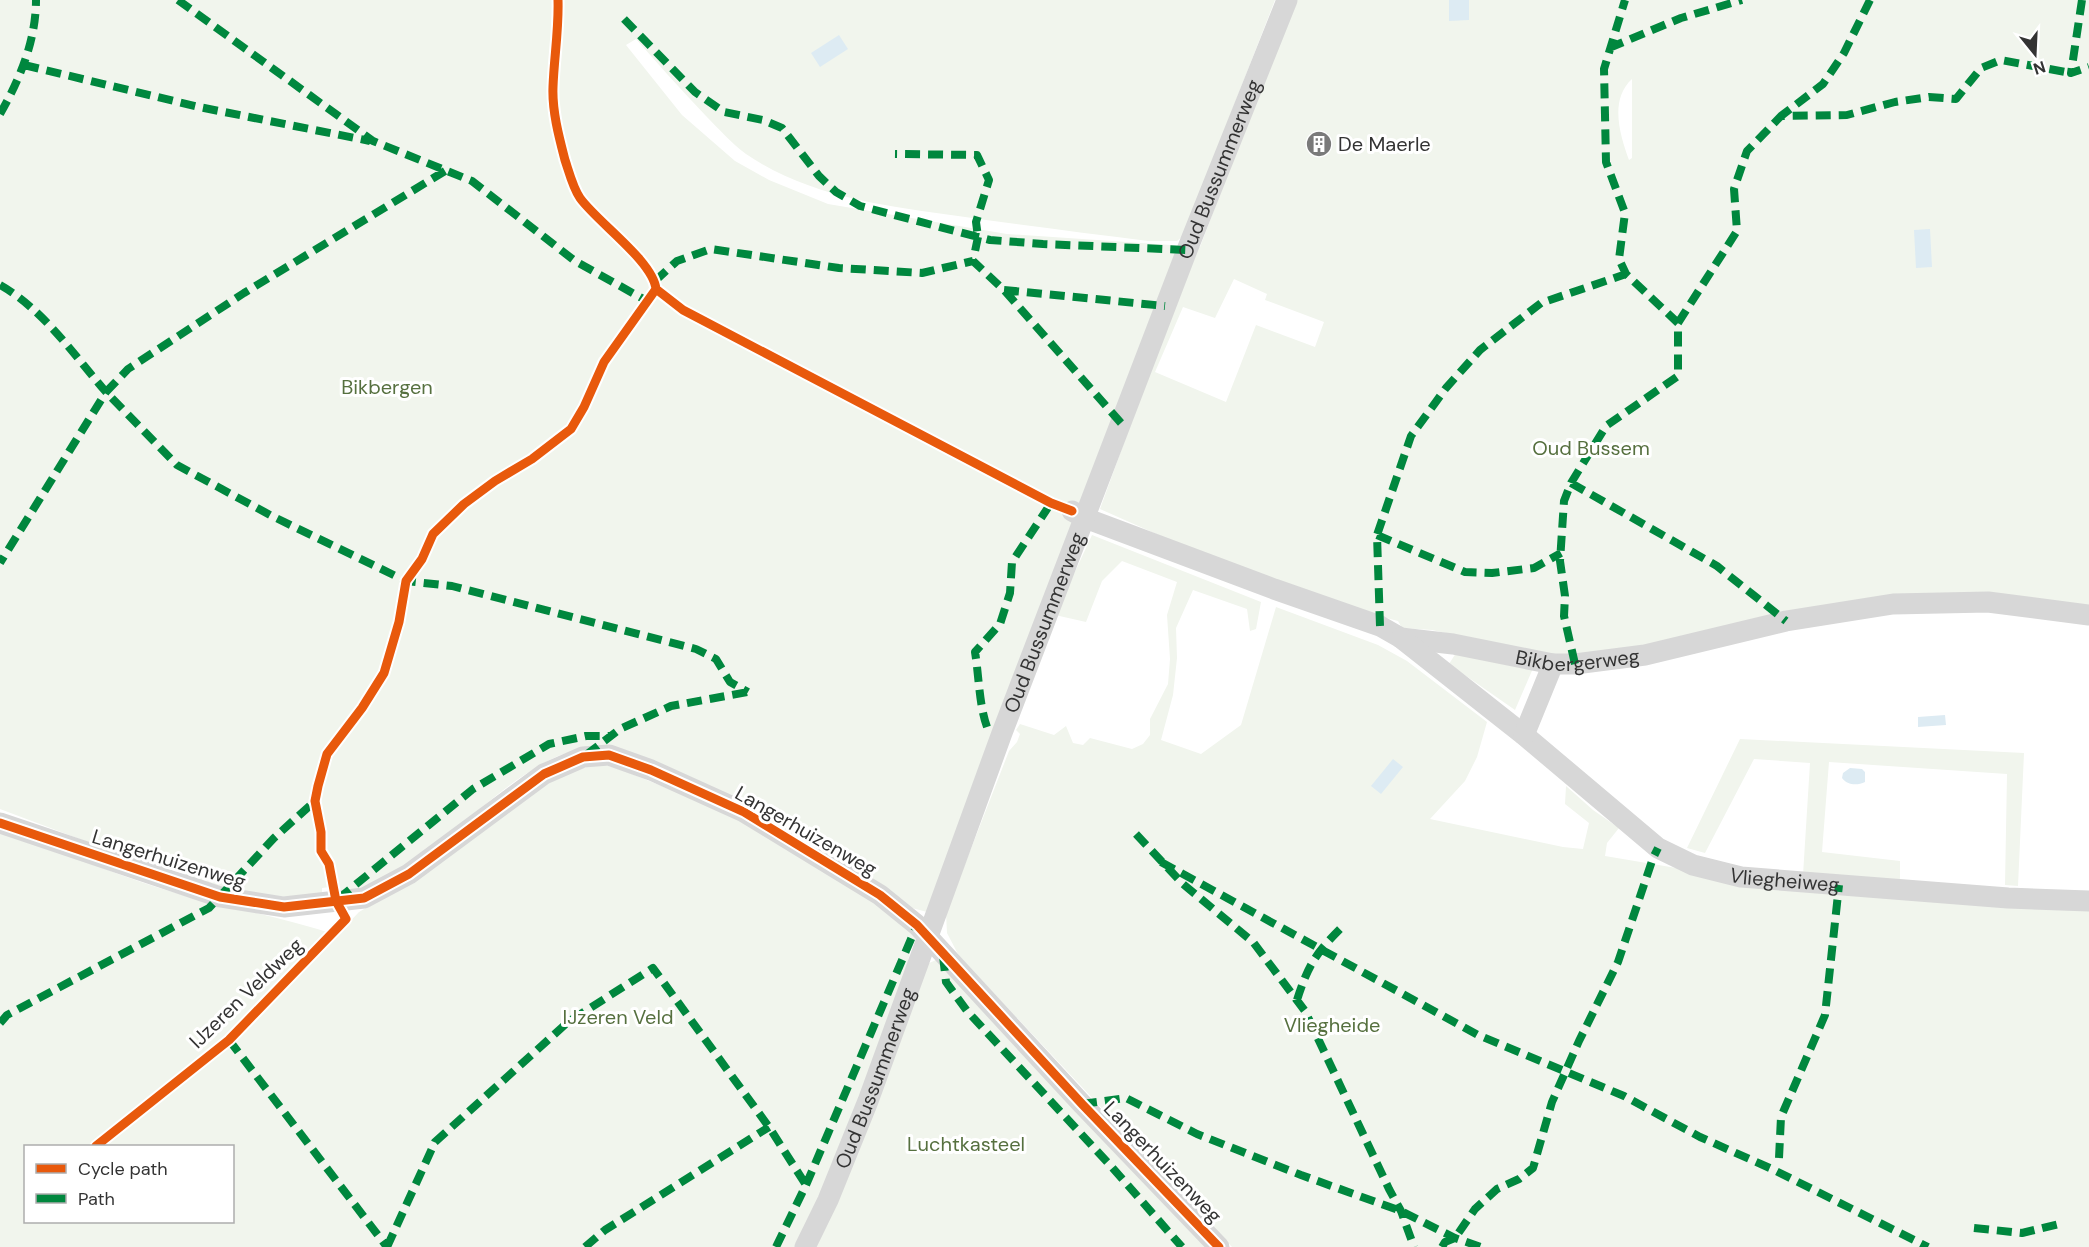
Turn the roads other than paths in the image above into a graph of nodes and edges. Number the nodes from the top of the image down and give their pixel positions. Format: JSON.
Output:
{"nodes":[{"id":1,"x":1287,"y":0,"type":"edge"},
{"id":2,"x":1079,"y":515,"type":"junction"},
{"id":3,"x":2089,"y":615,"type":"edge"},
{"id":4,"x":1401,"y":638,"type":"junction"},
{"id":5,"x":1553,"y":664,"type":"junction"},
{"id":6,"x":1524,"y":735,"type":"junction"},
{"id":7,"x":0,"y":824,"type":"edge"},
{"id":8,"x":2089,"y":901,"type":"edge"},
{"id":9,"x":928,"y":937,"type":"junction"},
{"id":10,"x":805,"y":1247,"type":"edge"},
{"id":11,"x":1219,"y":1247,"type":"edge"}],
"edges":[{"from":1,"to":2,"type":"street","name":"Oud Bussummerweg"},
{"from":2,"to":4,"type":"street","name":"Bikbergerweg"},
{"from":2,"to":9,"type":"street","name":"Oud Bussummerweg"},
{"from":3,"to":5,"type":"street","name":"Bikbergerweg"},
{"from":4,"to":5,"type":"street","name":"Bikbergerweg"},
{"from":4,"to":6,"type":"street","name":"Vliegheiweg"},
{"from":5,"to":6,"type":"street"},
{"from":6,"to":8,"type":"street","name":"Vliegheiweg"},
{"from":7,"to":9,"type":"street","name":"Langerhuizenweg"},
{"from":9,"to":10,"type":"street","name":"Oud Bussummerweg"},
{"from":9,"to":11,"type":"street","name":"Langerhuizenweg"}]}
